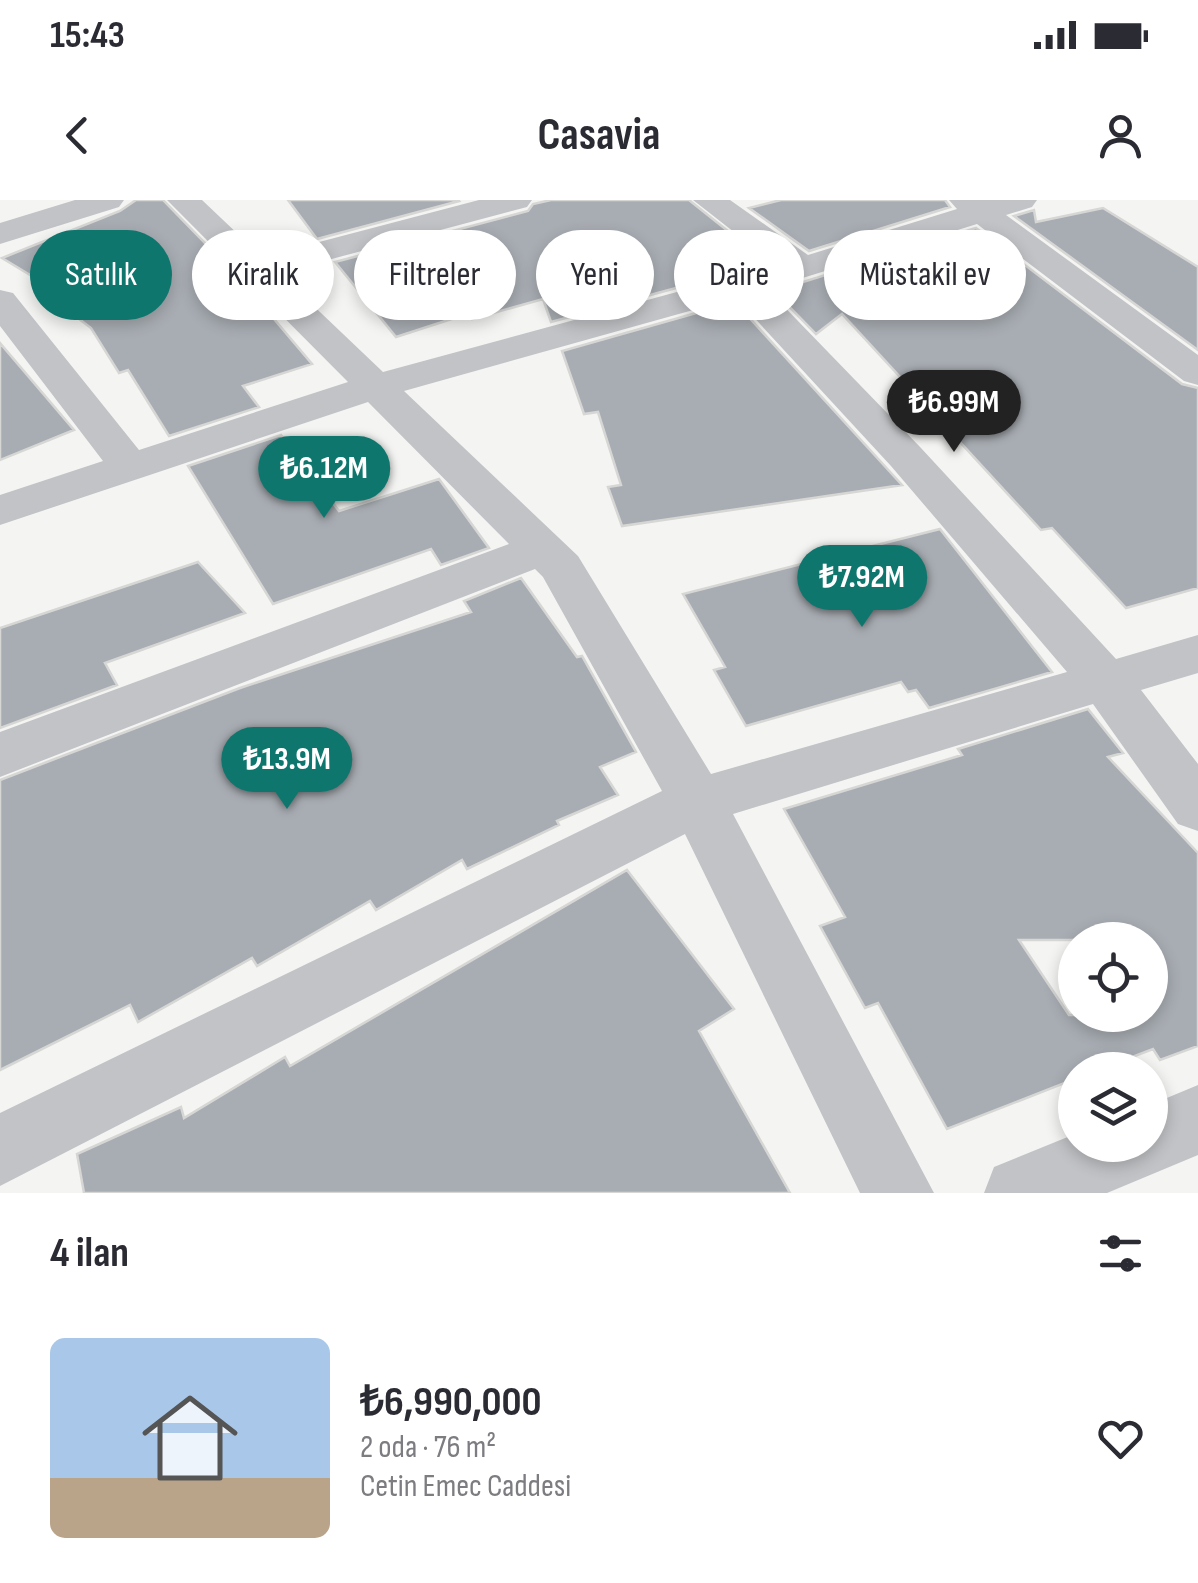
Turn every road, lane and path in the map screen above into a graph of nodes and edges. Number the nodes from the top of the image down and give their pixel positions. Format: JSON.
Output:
{"nodes":[{"id":1,"x":108,"y":200,"type":"edge"},
{"id":2,"x":184,"y":200,"type":"edge"},
{"id":3,"x":516,"y":200,"type":"edge"},
{"id":4,"x":709,"y":200,"type":"edge"},
{"id":5,"x":1022,"y":200,"type":"edge"},
{"id":6,"x":972,"y":205,"type":"edge"},
{"id":7,"x":215,"y":230,"type":"edge"},
{"id":8,"x":750,"y":230,"type":"edge"},
{"id":9,"x":0,"y":234,"type":"edge"},
{"id":10,"x":334,"y":248,"type":"edge"},
{"id":11,"x":804,"y":268,"type":"edge"},
{"id":12,"x":0,"y":302,"type":"edge"},
{"id":13,"x":674,"y":303,"type":"edge"},
{"id":14,"x":309,"y":320,"type":"edge"},
{"id":15,"x":777,"y":320,"type":"edge"},
{"id":16,"x":1198,"y":373,"type":"edge"},
{"id":17,"x":377,"y":386,"type":"junction"},
{"id":18,"x":131,"y":469,"type":"junction"},
{"id":19,"x":0,"y":510,"type":"edge"},
{"id":20,"x":544,"y":548,"type":"junction"},
{"id":21,"x":1198,"y":654,"type":"edge"},
{"id":22,"x":1105,"y":682,"type":"junction"},
{"id":23,"x":0,"y":754,"type":"edge"},
{"id":24,"x":697,"y":801,"type":"junction"},
{"id":25,"x":1198,"y":807,"type":"edge"},
{"id":26,"x":1198,"y":1120,"type":"edge"},
{"id":27,"x":1168,"y":1132,"type":"edge"},
{"id":28,"x":0,"y":1150,"type":"edge"},
{"id":29,"x":1096,"y":1162,"type":"edge"},
{"id":30,"x":898,"y":1193,"type":"edge"},
{"id":31,"x":1020,"y":1193,"type":"edge"}],
"edges":[{"from":1,"to":9,"type":"street"},
{"from":2,"to":7,"type":"street"},
{"from":3,"to":10,"type":"street"},
{"from":4,"to":8,"type":"street"},
{"from":5,"to":6,"type":"street"},
{"from":6,"to":11,"type":"street"},
{"from":6,"to":16,"type":"street"},
{"from":12,"to":18,"type":"street"},
{"from":13,"to":17,"type":"street"},
{"from":14,"to":17,"type":"street"},
{"from":15,"to":22,"type":"street"},
{"from":17,"to":18,"type":"street"},
{"from":17,"to":20,"type":"street"},
{"from":18,"to":19,"type":"street"},
{"from":20,"to":23,"type":"street"},
{"from":20,"to":24,"type":"street"},
{"from":21,"to":22,"type":"street"},
{"from":22,"to":24,"type":"street"},
{"from":22,"to":25,"type":"street"},
{"from":24,"to":28,"type":"street"},
{"from":24,"to":30,"type":"street"},
{"from":26,"to":27,"type":"street"},
{"from":29,"to":31,"type":"street"}]}
